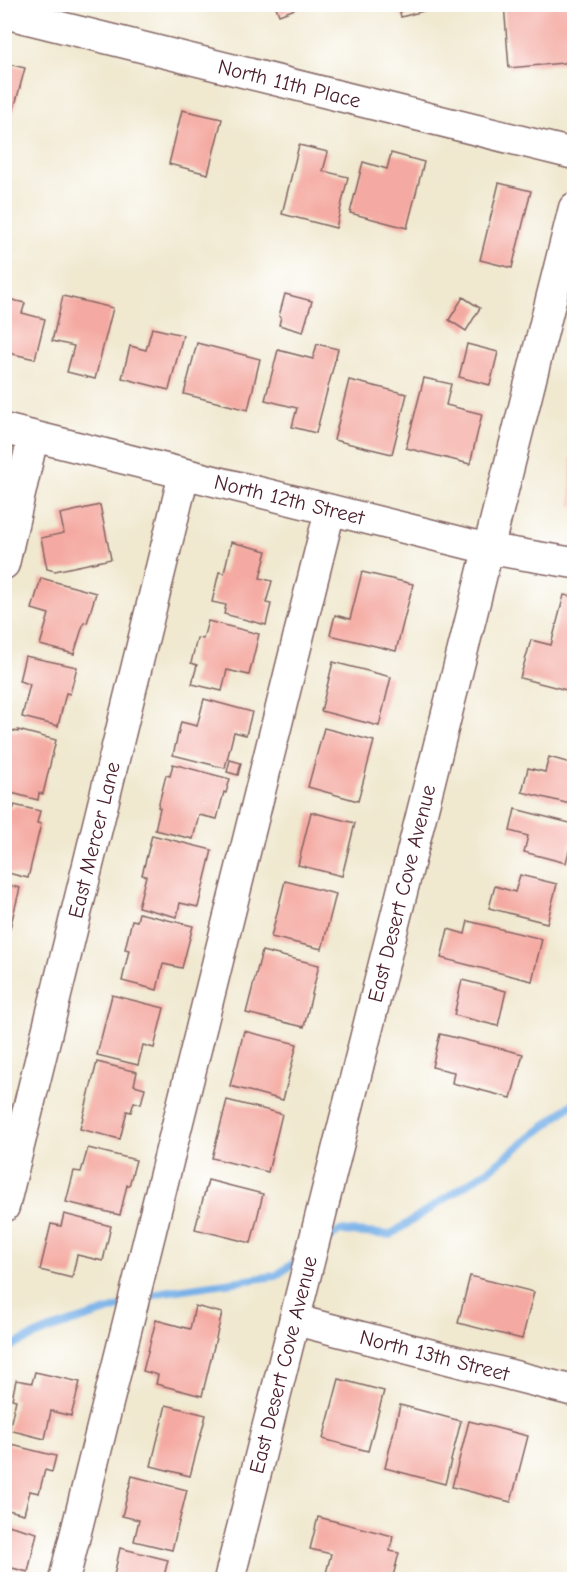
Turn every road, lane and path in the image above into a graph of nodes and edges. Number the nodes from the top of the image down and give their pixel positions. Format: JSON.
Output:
{"nodes":[{"id":1,"x":4,"y":13,"type":"edge"},
{"id":2,"x":574,"y":154,"type":"edge"},
{"id":3,"x":574,"y":208,"type":"edge"},
{"id":4,"x":4,"y":429,"type":"edge"},
{"id":5,"x":33,"y":436,"type":"junction"},
{"id":6,"x":184,"y":474,"type":"junction"},
{"id":7,"x":330,"y":510,"type":"junction"},
{"id":8,"x":489,"y":549,"type":"junction"},
{"id":9,"x":574,"y":562,"type":"edge"},
{"id":10,"x":4,"y":564,"type":"edge"},
{"id":11,"x":4,"y":1207,"type":"edge"},
{"id":12,"x":295,"y":1320,"type":"junction"},
{"id":13,"x":574,"y":1391,"type":"edge"},
{"id":14,"x":64,"y":1580,"type":"edge"},
{"id":15,"x":229,"y":1580,"type":"edge"}],
"edges":[{"from":1,"to":2,"type":"street","name":"North 11th Place"},
{"from":3,"to":8,"type":"street","name":"East Desert Cove Avenue"},
{"from":4,"to":5,"type":"street","name":"North 12th Street"},
{"from":5,"to":6,"type":"street","name":"North 12th Street"},
{"from":5,"to":10,"type":"street"},
{"from":6,"to":7,"type":"street","name":"North 12th Street"},
{"from":6,"to":11,"type":"street","name":"East Mercer Lane"},
{"from":7,"to":8,"type":"street","name":"North 12th Street"},
{"from":7,"to":14,"type":"street"},
{"from":8,"to":9,"type":"street","name":"North 12th Street"},
{"from":8,"to":12,"type":"street","name":"East Desert Cove Avenue"},
{"from":12,"to":13,"type":"street","name":"North 13th Street"},
{"from":12,"to":15,"type":"street","name":"East Desert Cove Avenue"}]}
